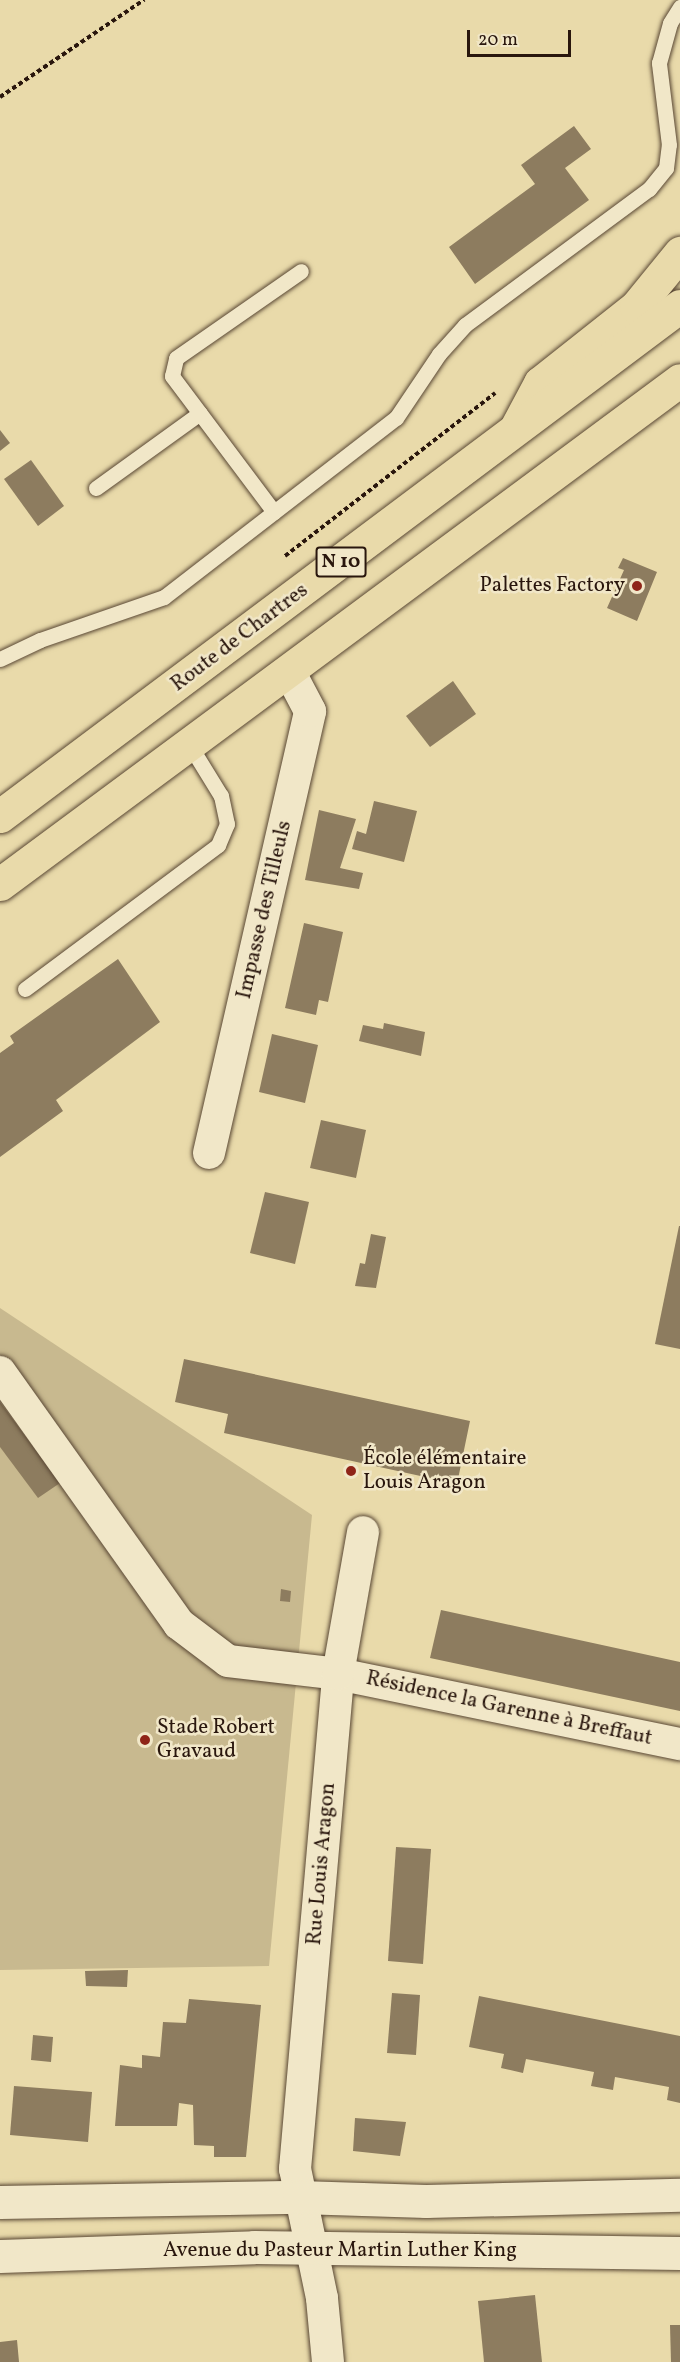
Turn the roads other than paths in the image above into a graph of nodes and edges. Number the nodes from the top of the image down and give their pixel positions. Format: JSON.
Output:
{"nodes":[{"id":1,"x":680,"y":7,"type":"edge"},
{"id":2,"x":680,"y":253,"type":"edge"},
{"id":3,"x":302,"y":271,"type":"dead end"},
{"id":4,"x":680,"y":306,"type":"edge"},
{"id":5,"x":680,"y":380,"type":"edge"},
{"id":6,"x":200,"y":413,"type":"junction"},
{"id":7,"x":513,"y":435,"type":"junction"},
{"id":8,"x":96,"y":488,"type":"dead end"},
{"id":9,"x":274,"y":512,"type":"junction"},
{"id":10,"x":0,"y":659,"type":"edge"},
{"id":11,"x":288,"y":671,"type":"junction"},
{"id":12,"x":189,"y":744,"type":"junction"},
{"id":13,"x":0,"y":816,"type":"edge"},
{"id":14,"x":0,"y":884,"type":"edge"},
{"id":15,"x":25,"y":989,"type":"dead end"},
{"id":16,"x":209,"y":1153,"type":"dead end"},
{"id":17,"x":0,"y":1372,"type":"edge"},
{"id":18,"x":363,"y":1532,"type":"dead end"},
{"id":19,"x":338,"y":1674,"type":"junction"},
{"id":20,"x":680,"y":1743,"type":"edge"},
{"id":21,"x":680,"y":2195,"type":"edge"},
{"id":22,"x":299,"y":2198,"type":"junction"},
{"id":23,"x":0,"y":2202,"type":"edge"},
{"id":24,"x":311,"y":2247,"type":"junction"},
{"id":25,"x":680,"y":2253,"type":"edge"},
{"id":26,"x":0,"y":2256,"type":"edge"},
{"id":27,"x":328,"y":2362,"type":"edge"}],
"edges":[{"from":1,"to":9,"type":"lane"},
{"from":2,"to":7,"type":"main road"},
{"from":3,"to":6,"type":"lane"},
{"from":4,"to":7,"type":"main road","name":"Route de Chartres","number":"N 10"},
{"from":5,"to":11,"type":"main road","number":"N 10"},
{"from":6,"to":8,"type":"lane"},
{"from":6,"to":9,"type":"lane"},
{"from":7,"to":13,"type":"main road","name":"Route de Chartres","number":"N 10"},
{"from":9,"to":10,"type":"lane"},
{"from":11,"to":12,"type":"main road","number":"N 10"},
{"from":11,"to":16,"type":"street","name":"Impasse des Tilleuls"},
{"from":12,"to":14,"type":"main road","number":"N 10"},
{"from":12,"to":15,"type":"lane"},
{"from":17,"to":19,"type":"street","name":"Résidence la Garenne à Breffaut"},
{"from":18,"to":19,"type":"street","name":"Rue Louis Aragon"},
{"from":19,"to":20,"type":"street","name":"Résidence la Garenne à Breffaut"},
{"from":19,"to":22,"type":"street","name":"Rue Louis Aragon"},
{"from":21,"to":22,"type":"street"},
{"from":22,"to":23,"type":"street"},
{"from":22,"to":24,"type":"street","name":"Rue Louis Aragon"},
{"from":24,"to":25,"type":"street","name":"Avenue du Pasteur Martin Luther King"},
{"from":24,"to":26,"type":"street","name":"Avenue du Pasteur Martin Luther King"},
{"from":24,"to":27,"type":"street","name":"Rue Louis Aragon"}]}
